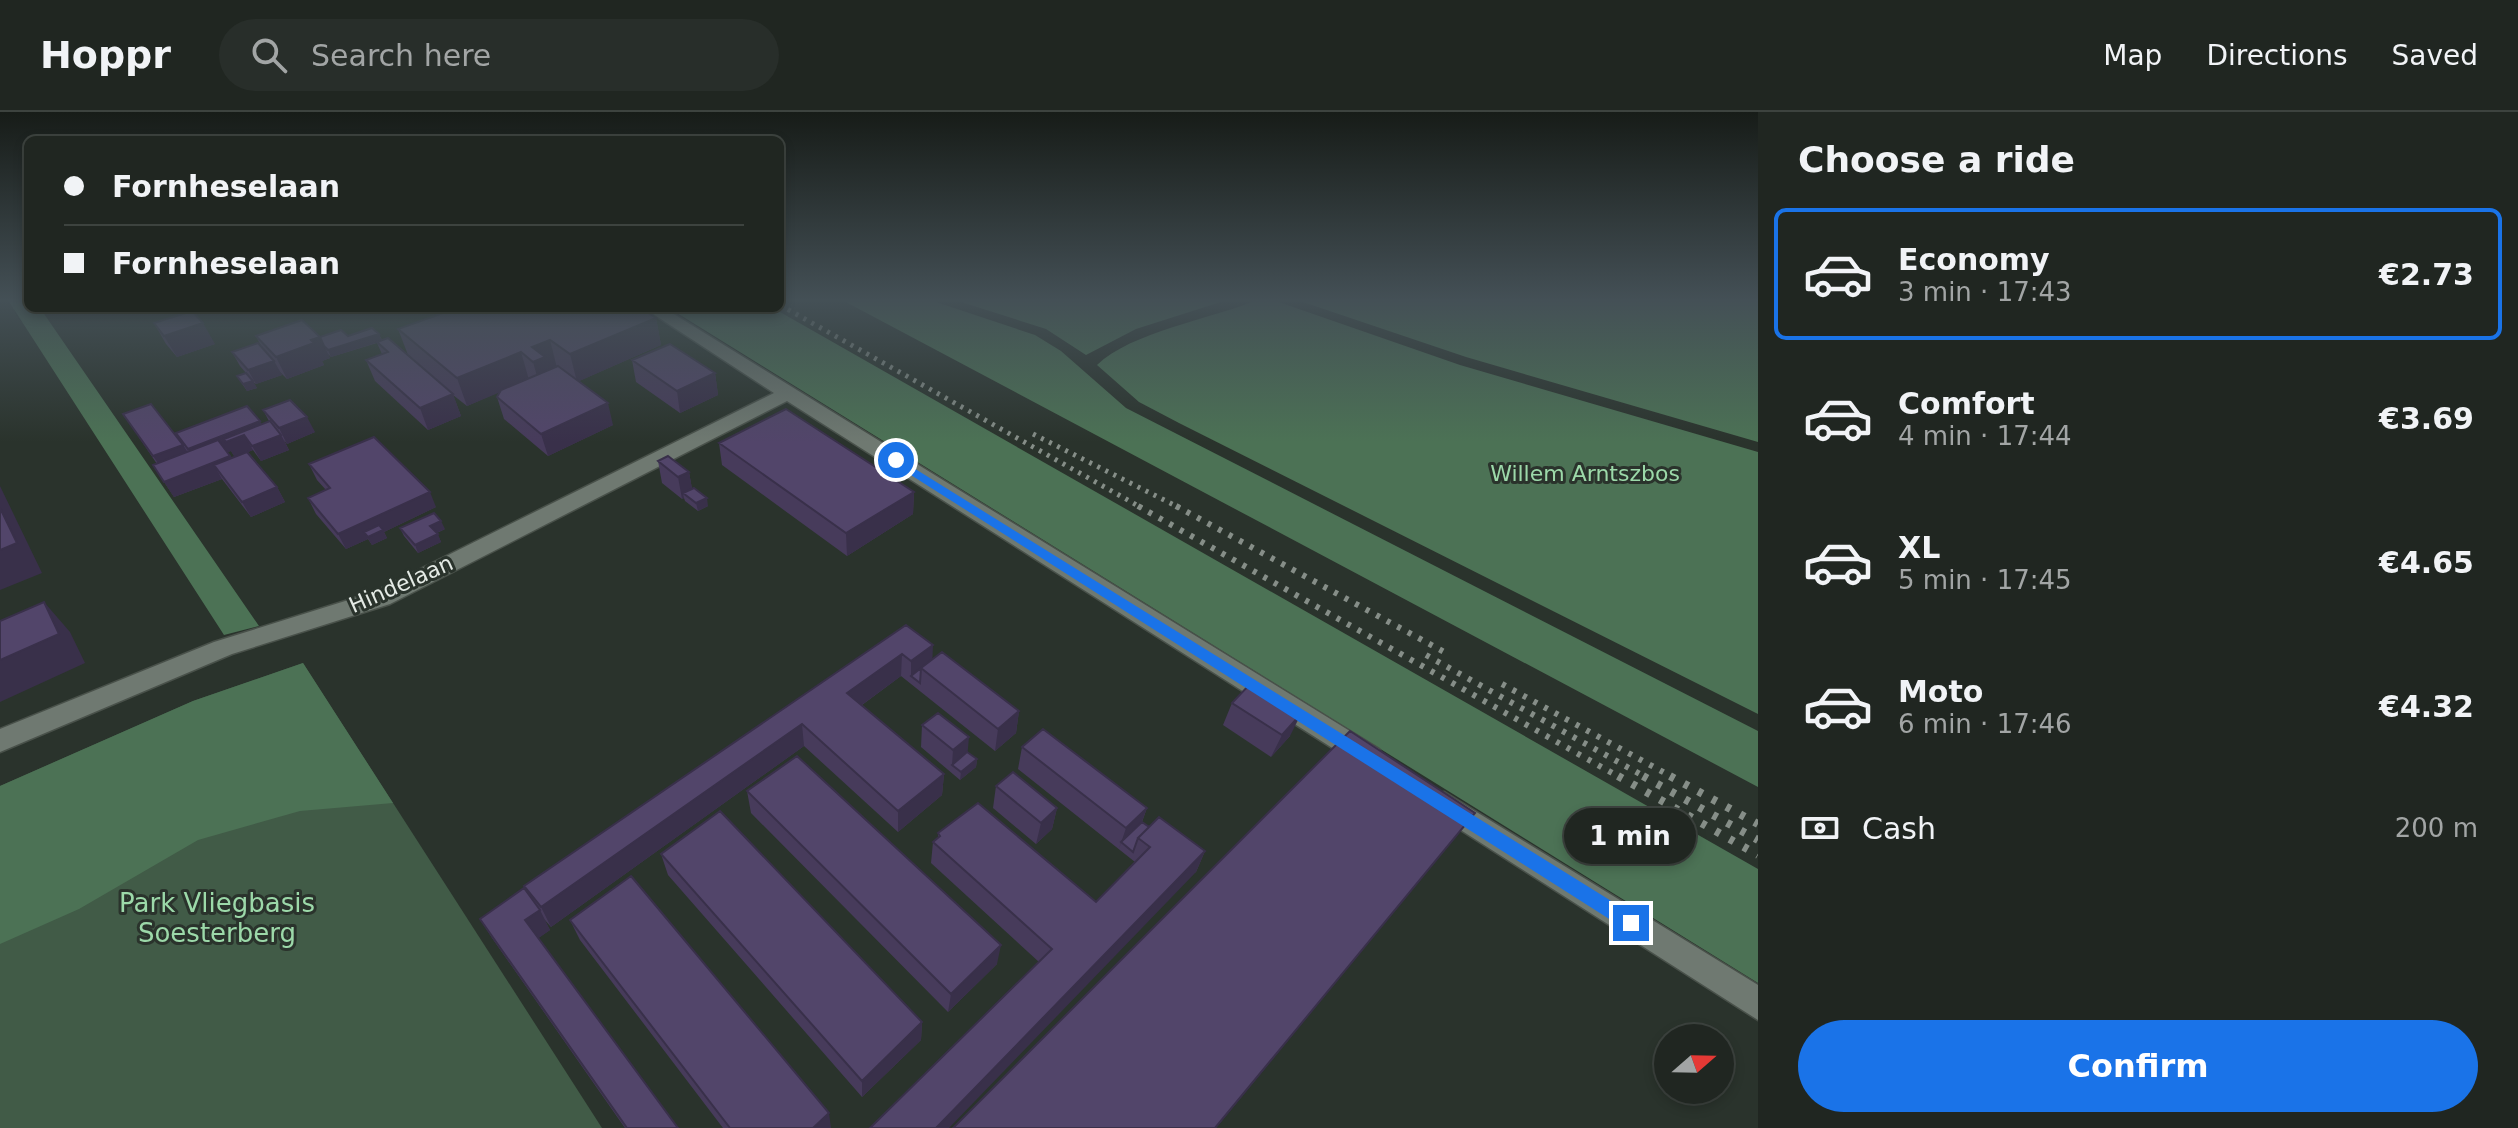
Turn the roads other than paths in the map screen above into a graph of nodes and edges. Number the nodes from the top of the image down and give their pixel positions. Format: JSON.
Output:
{"nodes":[{"id":1,"x":715,"y":347,"type":"edge"},
{"id":2,"x":788,"y":393,"type":"junction"},
{"id":3,"x":0,"y":741,"type":"edge"},
{"id":4,"x":1395,"y":774,"type":"edge"},
{"id":5,"x":1423,"y":791,"type":"edge"},
{"id":6,"x":1758,"y":1004,"type":"edge"}],
"edges":[{"from":1,"to":2,"type":"street"},
{"from":2,"to":3,"type":"street","name":"Hindelaan"},
{"from":2,"to":4,"type":"street"},
{"from":5,"to":6,"type":"street"}]}
